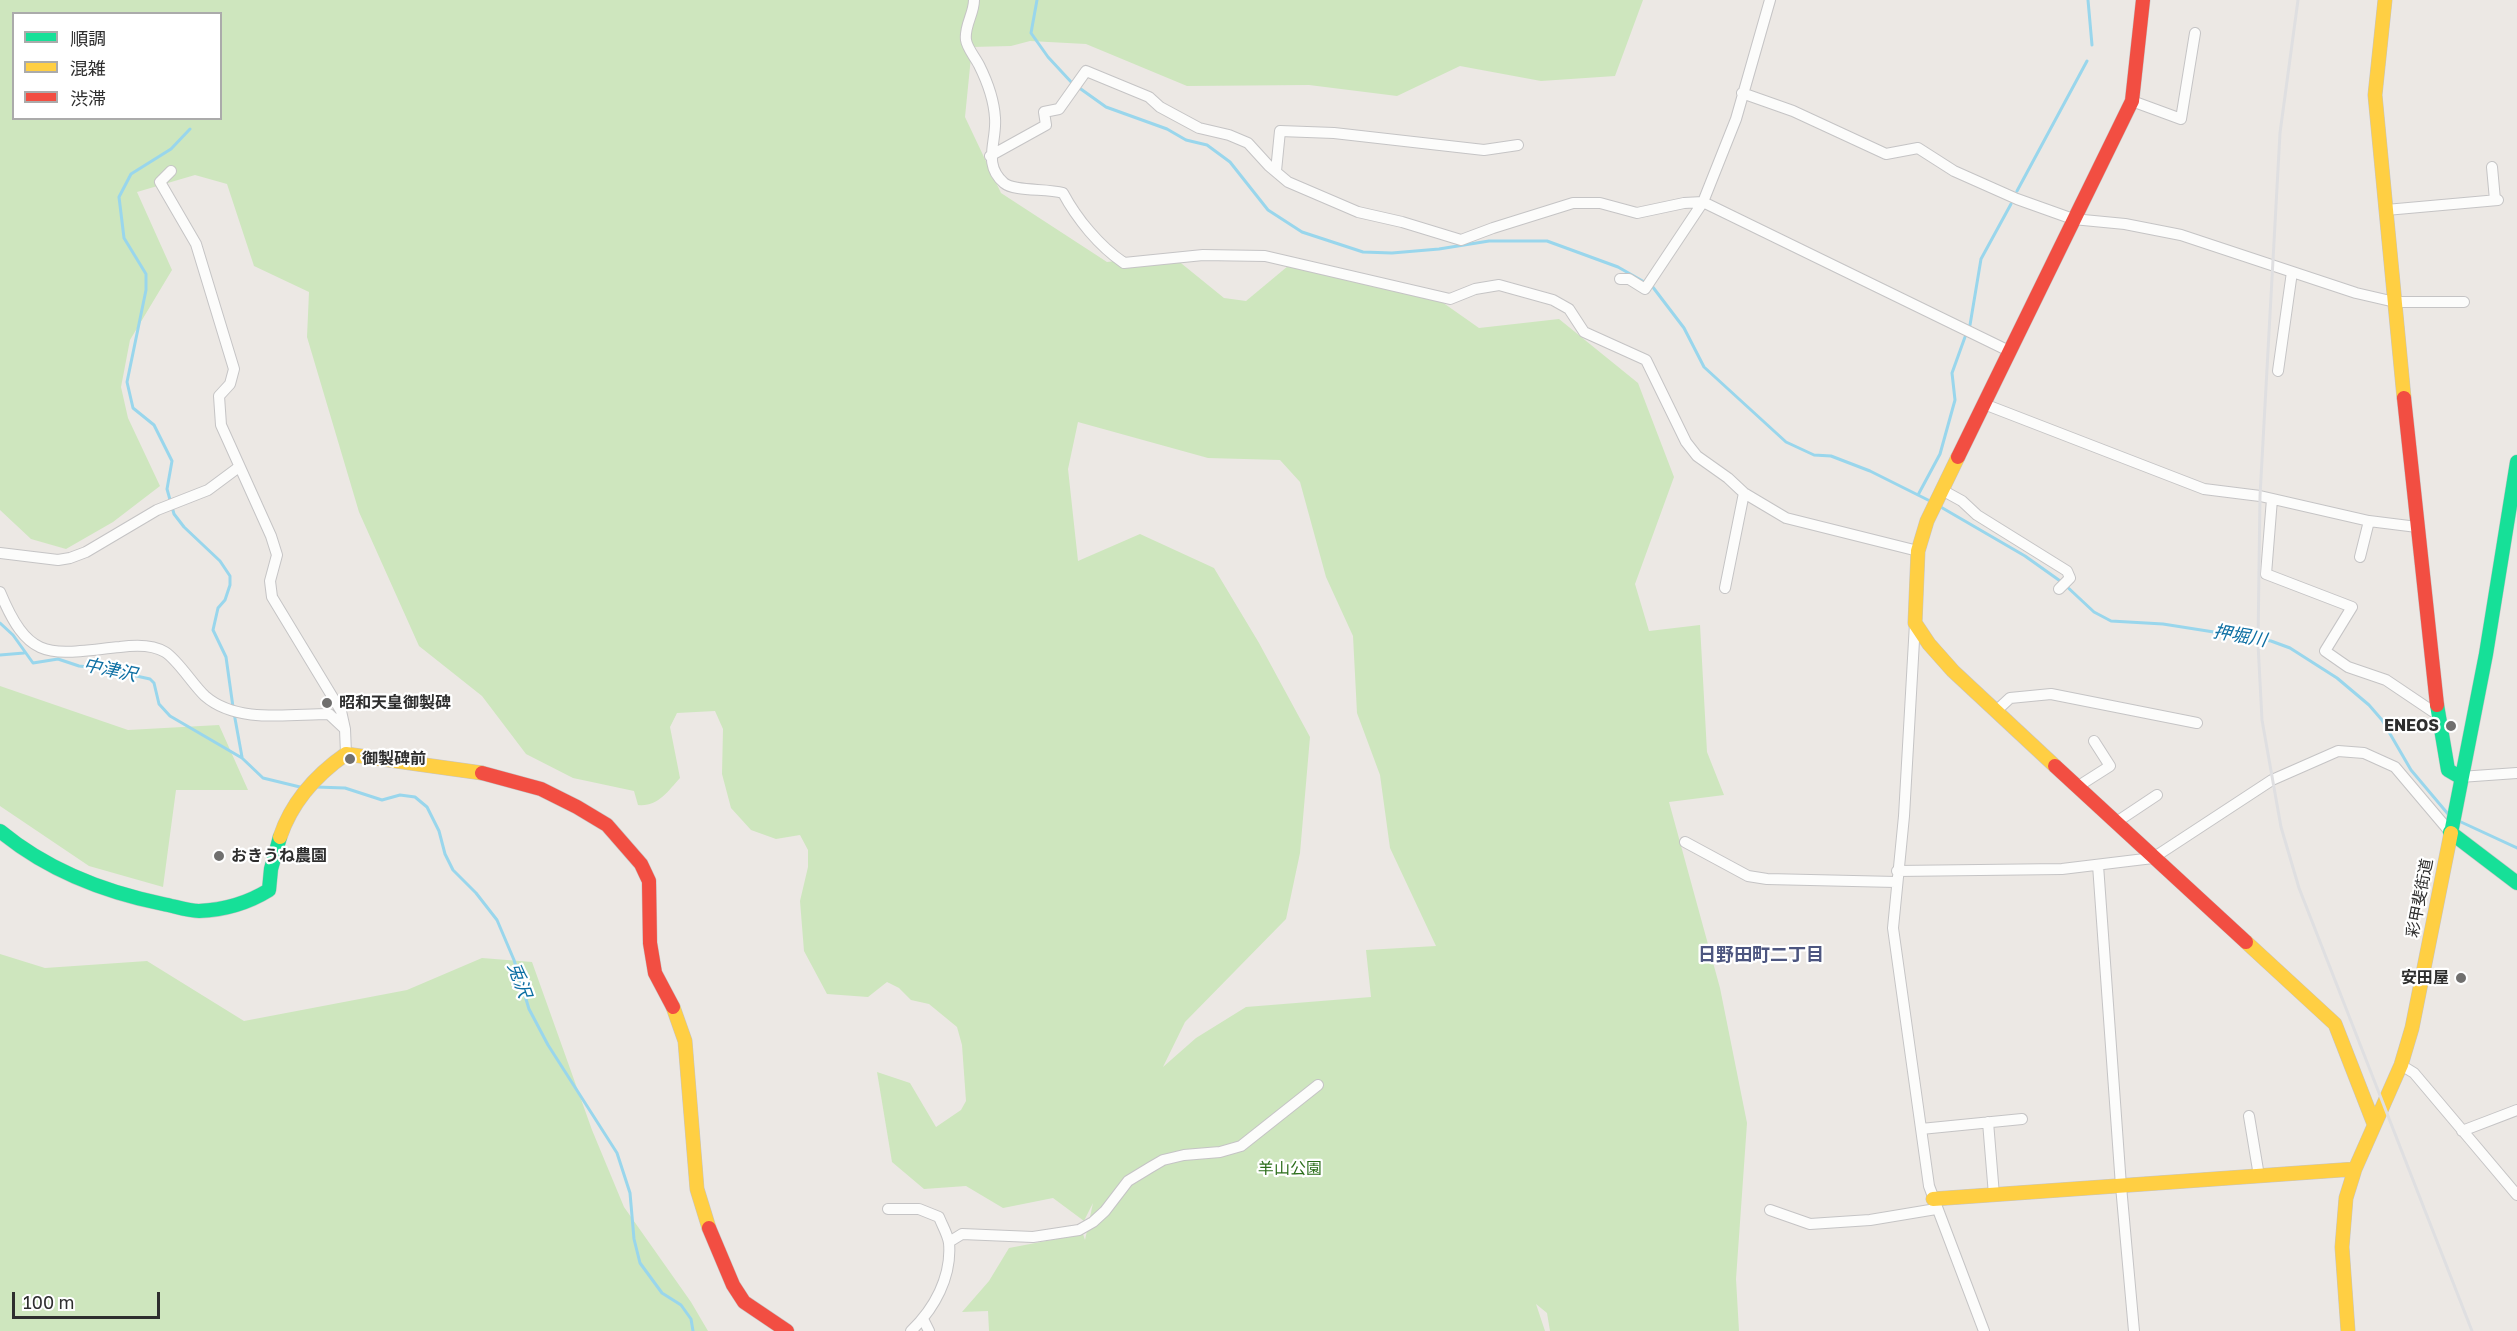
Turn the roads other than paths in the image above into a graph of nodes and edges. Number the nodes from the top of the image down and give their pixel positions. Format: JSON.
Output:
{"nodes":[{"id":1,"x":974,"y":0,"type":"edge"},
{"id":2,"x":1770,"y":0,"type":"edge"},
{"id":3,"x":2143,"y":0,"type":"edge"},
{"id":4,"x":2385,"y":0,"type":"edge"},
{"id":5,"x":2195,"y":33,"type":"dead end"},
{"id":6,"x":1743,"y":93,"type":"junction"},
{"id":7,"x":2132,"y":101,"type":"junction"},
{"id":8,"x":1518,"y":144,"type":"dead end"},
{"id":9,"x":990,"y":156,"type":"junction"},
{"id":10,"x":2492,"y":166,"type":"dead end"},
{"id":11,"x":171,"y":171,"type":"dead end"},
{"id":12,"x":1276,"y":171,"type":"junction"},
{"id":13,"x":1703,"y":202,"type":"junction"},
{"id":14,"x":2386,"y":210,"type":"junction"},
{"id":15,"x":2073,"y":219,"type":"junction"},
{"id":16,"x":2292,"y":272,"type":"junction"},
{"id":17,"x":1620,"y":279,"type":"dead end"},
{"id":18,"x":2395,"y":302,"type":"junction"},
{"id":19,"x":2464,"y":302,"type":"dead end"},
{"id":20,"x":2009,"y":351,"type":"junction"},
{"id":21,"x":2277,"y":371,"type":"dead end"},
{"id":22,"x":1984,"y":404,"type":"junction"},
{"id":23,"x":2517,"y":462,"type":"edge"},
{"id":24,"x":239,"y":467,"type":"junction"},
{"id":25,"x":1942,"y":490,"type":"junction"},
{"id":26,"x":1744,"y":494,"type":"junction"},
{"id":27,"x":2272,"y":499,"type":"junction"},
{"id":28,"x":2368,"y":520,"type":"junction"},
{"id":29,"x":2417,"y":527,"type":"junction"},
{"id":30,"x":1918,"y":551,"type":"junction"},
{"id":31,"x":0,"y":553,"type":"edge"},
{"id":32,"x":2360,"y":557,"type":"dead end"},
{"id":33,"x":1725,"y":588,"type":"dead end"},
{"id":34,"x":2059,"y":589,"type":"dead end"},
{"id":35,"x":0,"y":592,"type":"edge"},
{"id":36,"x":1915,"y":623,"type":"junction"},
{"id":37,"x":1996,"y":711,"type":"junction"},
{"id":38,"x":2438,"y":715,"type":"junction"},
{"id":39,"x":2197,"y":723,"type":"dead end"},
{"id":40,"x":345,"y":729,"type":"junction"},
{"id":41,"x":2094,"y":741,"type":"dead end"},
{"id":42,"x":346,"y":754,"type":"junction"},
{"id":43,"x":2517,"y":773,"type":"edge"},
{"id":44,"x":2460,"y":777,"type":"junction"},
{"id":45,"x":2077,"y":787,"type":"junction"},
{"id":46,"x":2157,"y":795,"type":"dead end"},
{"id":47,"x":2115,"y":823,"type":"junction"},
{"id":48,"x":2451,"y":827,"type":"junction"},
{"id":49,"x":0,"y":831,"type":"edge"},
{"id":50,"x":1685,"y":842,"type":"dead end"},
{"id":51,"x":2153,"y":858,"type":"junction"},
{"id":52,"x":2098,"y":865,"type":"junction"},
{"id":53,"x":1898,"y":871,"type":"junction"},
{"id":54,"x":1896,"y":882,"type":"junction"},
{"id":55,"x":2517,"y":883,"type":"edge"},
{"id":56,"x":2401,"y":1065,"type":"junction"},
{"id":57,"x":1318,"y":1085,"type":"dead end"},
{"id":58,"x":2517,"y":1110,"type":"edge"},
{"id":59,"x":2249,"y":1116,"type":"dead end"},
{"id":60,"x":2022,"y":1119,"type":"dead end"},
{"id":61,"x":1988,"y":1122,"type":"junction"},
{"id":62,"x":2374,"y":1124,"type":"junction"},
{"id":63,"x":1921,"y":1129,"type":"junction"},
{"id":64,"x":2462,"y":1131,"type":"junction"},
{"id":65,"x":2355,"y":1169,"type":"junction"},
{"id":66,"x":2259,"y":1176,"type":"junction"},
{"id":67,"x":2121,"y":1186,"type":"junction"},
{"id":68,"x":1994,"y":1195,"type":"junction"},
{"id":69,"x":2517,"y":1195,"type":"edge"},
{"id":70,"x":1935,"y":1204,"type":"junction"},
{"id":71,"x":888,"y":1209,"type":"dead end"},
{"id":72,"x":1770,"y":1210,"type":"dead end"},
{"id":73,"x":949,"y":1242,"type":"junction"},
{"id":74,"x":923,"y":1319,"type":"junction"},
{"id":75,"x":787,"y":1331,"type":"edge"},
{"id":76,"x":911,"y":1331,"type":"edge"},
{"id":77,"x":930,"y":1331,"type":"edge"},
{"id":78,"x":1984,"y":1331,"type":"edge"},
{"id":79,"x":2134,"y":1331,"type":"edge"},
{"id":80,"x":2348,"y":1331,"type":"edge"}],
"edges":[{"from":1,"to":9,"type":"street"},
{"from":2,"to":6,"type":"street"},
{"from":3,"to":7,"type":"main road"},
{"from":4,"to":14,"type":"main road"},
{"from":5,"to":7,"type":"street"},
{"from":6,"to":13,"type":"street"},
{"from":6,"to":15,"type":"street"},
{"from":7,"to":15,"type":"main road"},
{"from":8,"to":12,"type":"street"},
{"from":9,"to":12,"type":"street"},
{"from":9,"to":26,"type":"street"},
{"from":10,"to":14,"type":"street"},
{"from":11,"to":24,"type":"street"},
{"from":12,"to":13,"type":"street"},
{"from":13,"to":17,"type":"street"},
{"from":13,"to":20,"type":"street"},
{"from":14,"to":18,"type":"main road"},
{"from":15,"to":16,"type":"street"},
{"from":15,"to":20,"type":"main road"},
{"from":16,"to":18,"type":"street"},
{"from":16,"to":21,"type":"street"},
{"from":18,"to":19,"type":"street"},
{"from":18,"to":29,"type":"main road"},
{"from":20,"to":22,"type":"main road"},
{"from":22,"to":25,"type":"main road"},
{"from":22,"to":27,"type":"street"},
{"from":23,"to":44,"type":"main road","name":"彩甲斐街道"},
{"from":24,"to":31,"type":"street"},
{"from":24,"to":40,"type":"street"},
{"from":25,"to":30,"type":"main road"},
{"from":25,"to":34,"type":"street"},
{"from":26,"to":30,"type":"street"},
{"from":26,"to":33,"type":"street"},
{"from":27,"to":28,"type":"street"},
{"from":27,"to":38,"type":"street"},
{"from":28,"to":29,"type":"street"},
{"from":28,"to":32,"type":"street"},
{"from":29,"to":38,"type":"main road"},
{"from":30,"to":36,"type":"main road"},
{"from":35,"to":40,"type":"street"},
{"from":36,"to":37,"type":"main road"},
{"from":36,"to":53,"type":"street"},
{"from":37,"to":39,"type":"street"},
{"from":37,"to":45,"type":"main road"},
{"from":38,"to":44,"type":"main road"},
{"from":40,"to":42,"type":"street"},
{"from":41,"to":45,"type":"street"},
{"from":42,"to":49,"type":"main road"},
{"from":42,"to":75,"type":"main road"},
{"from":43,"to":44,"type":"street"},
{"from":44,"to":48,"type":"main road","name":"彩甲斐街道"},
{"from":45,"to":47,"type":"main road"},
{"from":46,"to":47,"type":"street"},
{"from":47,"to":51,"type":"main road"},
{"from":48,"to":51,"type":"street"},
{"from":48,"to":55,"type":"main road"},
{"from":48,"to":56,"type":"main road","name":"彩甲斐街道"},
{"from":50,"to":54,"type":"street"},
{"from":51,"to":52,"type":"street"},
{"from":51,"to":62,"type":"main road"},
{"from":52,"to":53,"type":"street"},
{"from":52,"to":67,"type":"street"},
{"from":53,"to":54,"type":"street"},
{"from":54,"to":63,"type":"street"},
{"from":56,"to":62,"type":"main road","name":"彩甲斐街道"},
{"from":56,"to":64,"type":"street"},
{"from":57,"to":73,"type":"street"},
{"from":58,"to":64,"type":"street"},
{"from":59,"to":66,"type":"street"},
{"from":60,"to":61,"type":"street"},
{"from":61,"to":63,"type":"street"},
{"from":61,"to":68,"type":"street"},
{"from":62,"to":65,"type":"main road","name":"彩甲斐街道"},
{"from":63,"to":70,"type":"street"},
{"from":64,"to":69,"type":"street"},
{"from":65,"to":66,"type":"main road"},
{"from":65,"to":80,"type":"main road","name":"彩甲斐街道"},
{"from":66,"to":67,"type":"main road"},
{"from":67,"to":68,"type":"main road"},
{"from":67,"to":79,"type":"street"},
{"from":68,"to":70,"type":"main road"},
{"from":70,"to":72,"type":"street"},
{"from":70,"to":78,"type":"street"},
{"from":71,"to":73,"type":"street"},
{"from":73,"to":74,"type":"street"},
{"from":74,"to":76,"type":"street"},
{"from":74,"to":77,"type":"street"}]}
